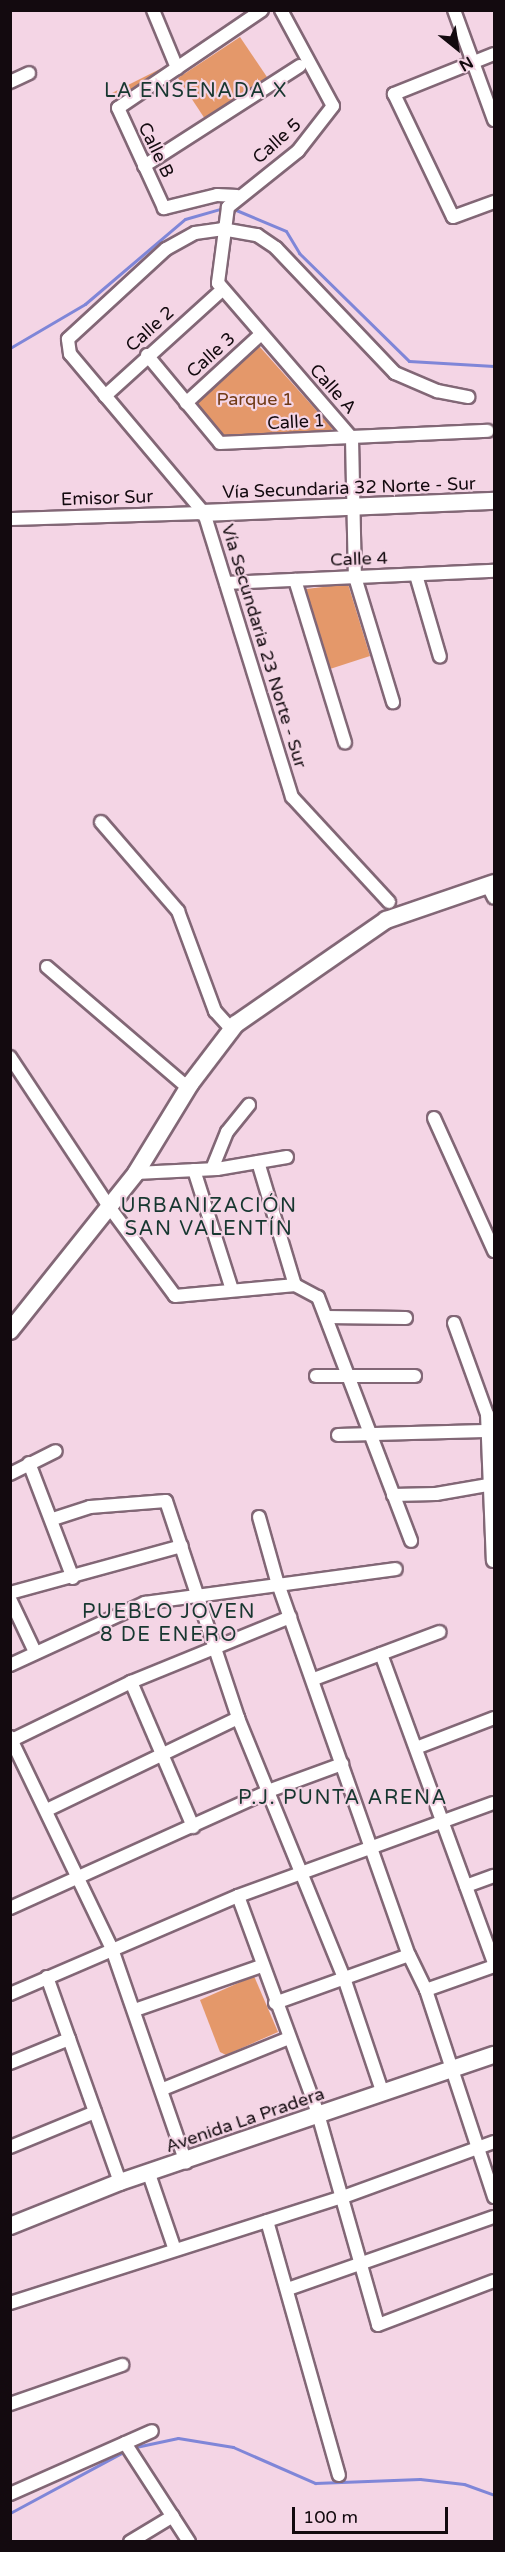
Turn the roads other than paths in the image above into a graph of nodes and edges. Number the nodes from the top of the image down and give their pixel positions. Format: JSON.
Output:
{"nodes":[{"id":1,"x":153,"y":10,"type":"edge"},
{"id":2,"x":262,"y":10,"type":"edge"},
{"id":3,"x":281,"y":10,"type":"edge"},
{"id":4,"x":454,"y":10,"type":"edge"},
{"id":5,"x":495,"y":54,"type":"edge"},
{"id":6,"x":472,"y":62,"type":"junction"},
{"id":7,"x":300,"y":66,"type":"dead end"},
{"id":8,"x":177,"y":68,"type":"junction"},
{"id":9,"x":29,"y":73,"type":"dead end"},
{"id":10,"x":10,"y":82,"type":"edge"},
{"id":11,"x":495,"y":120,"type":"edge"},
{"id":12,"x":144,"y":166,"type":"junction"},
{"id":13,"x":237,"y":196,"type":"junction"},
{"id":14,"x":495,"y":202,"type":"edge"},
{"id":15,"x":222,"y":229,"type":"junction"},
{"id":16,"x":221,"y":291,"type":"junction"},
{"id":17,"x":260,"y":335,"type":"junction"},
{"id":18,"x":147,"y":355,"type":"junction"},
{"id":19,"x":105,"y":396,"type":"junction"},
{"id":20,"x":468,"y":397,"type":"dead end"},
{"id":21,"x":186,"y":403,"type":"junction"},
{"id":22,"x":488,"y":431,"type":"dead end"},
{"id":23,"x":352,"y":438,"type":"junction"},
{"id":24,"x":495,"y":501,"type":"edge"},
{"id":25,"x":353,"y":507,"type":"junction"},
{"id":26,"x":204,"y":513,"type":"junction"},
{"id":27,"x":10,"y":519,"type":"edge"},
{"id":28,"x":495,"y":571,"type":"edge"},
{"id":29,"x":416,"y":574,"type":"junction"},
{"id":30,"x":355,"y":577,"type":"junction"},
{"id":31,"x":296,"y":580,"type":"junction"},
{"id":32,"x":226,"y":583,"type":"junction"},
{"id":33,"x":440,"y":657,"type":"dead end"},
{"id":34,"x":393,"y":702,"type":"dead end"},
{"id":35,"x":345,"y":743,"type":"dead end"},
{"id":36,"x":101,"y":822,"type":"dead end"},
{"id":37,"x":492,"y":889,"type":"edge"},
{"id":38,"x":389,"y":902,"type":"dead end"},
{"id":39,"x":48,"y":967,"type":"dead end"},
{"id":40,"x":232,"y":1030,"type":"junction"},
{"id":41,"x":10,"y":1057,"type":"edge"},
{"id":42,"x":188,"y":1088,"type":"junction"},
{"id":43,"x":249,"y":1105,"type":"dead end"},
{"id":44,"x":434,"y":1118,"type":"dead end"},
{"id":45,"x":287,"y":1158,"type":"dead end"},
{"id":46,"x":258,"y":1162,"type":"junction"},
{"id":47,"x":212,"y":1169,"type":"junction"},
{"id":48,"x":194,"y":1170,"type":"junction"},
{"id":49,"x":136,"y":1173,"type":"junction"},
{"id":50,"x":110,"y":1208,"type":"junction"},
{"id":51,"x":495,"y":1251,"type":"edge"},
{"id":52,"x":295,"y":1285,"type":"junction"},
{"id":53,"x":232,"y":1290,"type":"junction"},
{"id":54,"x":326,"y":1317,"type":"junction"},
{"id":55,"x":406,"y":1318,"type":"dead end"},
{"id":56,"x":454,"y":1323,"type":"dead end"},
{"id":57,"x":10,"y":1331,"type":"edge"},
{"id":58,"x":316,"y":1376,"type":"dead end"},
{"id":59,"x":348,"y":1376,"type":"junction"},
{"id":60,"x":415,"y":1376,"type":"dead end"},
{"id":61,"x":485,"y":1431,"type":"junction"},
{"id":62,"x":370,"y":1434,"type":"junction"},
{"id":63,"x":338,"y":1435,"type":"dead end"},
{"id":64,"x":56,"y":1451,"type":"dead end"},
{"id":65,"x":29,"y":1463,"type":"junction"},
{"id":66,"x":10,"y":1474,"type":"edge"},
{"id":67,"x":491,"y":1484,"type":"edge"},
{"id":68,"x":393,"y":1495,"type":"junction"},
{"id":69,"x":259,"y":1517,"type":"dead end"},
{"id":70,"x":53,"y":1519,"type":"junction"},
{"id":71,"x":411,"y":1541,"type":"dead end"},
{"id":72,"x":182,"y":1546,"type":"junction"},
{"id":73,"x":493,"y":1561,"type":"edge"},
{"id":74,"x":396,"y":1569,"type":"dead end"},
{"id":75,"x":73,"y":1578,"type":"junction"},
{"id":76,"x":277,"y":1581,"type":"junction"},
{"id":77,"x":10,"y":1593,"type":"edge"},
{"id":78,"x":197,"y":1594,"type":"junction"},
{"id":79,"x":10,"y":1599,"type":"edge"},
{"id":80,"x":290,"y":1617,"type":"junction"},
{"id":81,"x":440,"y":1632,"type":"dead end"},
{"id":82,"x":215,"y":1648,"type":"junction"},
{"id":83,"x":35,"y":1652,"type":"junction"},
{"id":84,"x":381,"y":1654,"type":"junction"},
{"id":85,"x":10,"y":1665,"type":"edge"},
{"id":86,"x":314,"y":1679,"type":"junction"},
{"id":87,"x":131,"y":1682,"type":"junction"},
{"id":88,"x":238,"y":1718,"type":"junction"},
{"id":89,"x":495,"y":1718,"type":"edge"},
{"id":90,"x":11,"y":1739,"type":"edge"},
{"id":91,"x":416,"y":1748,"type":"junction"},
{"id":92,"x":159,"y":1752,"type":"junction"},
{"id":93,"x":342,"y":1764,"type":"junction"},
{"id":94,"x":271,"y":1790,"type":"junction"},
{"id":95,"x":495,"y":1803,"type":"edge"},
{"id":96,"x":48,"y":1809,"type":"junction"},
{"id":97,"x":443,"y":1821,"type":"junction"},
{"id":98,"x":193,"y":1827,"type":"junction"},
{"id":99,"x":374,"y":1847,"type":"junction"},
{"id":100,"x":302,"y":1873,"type":"junction"},
{"id":101,"x":495,"y":1876,"type":"edge"},
{"id":102,"x":80,"y":1877,"type":"junction"},
{"id":103,"x":466,"y":1886,"type":"junction"},
{"id":104,"x":238,"y":1896,"type":"junction"},
{"id":105,"x":10,"y":1908,"type":"edge"},
{"id":106,"x":111,"y":1949,"type":"junction"},
{"id":107,"x":409,"y":1955,"type":"junction"},
{"id":108,"x":495,"y":1964,"type":"edge"},
{"id":109,"x":261,"y":1966,"type":"junction"},
{"id":110,"x":47,"y":1977,"type":"junction"},
{"id":111,"x":345,"y":1978,"type":"junction"},
{"id":112,"x":426,"y":1990,"type":"junction"},
{"id":113,"x":10,"y":1994,"type":"edge"},
{"id":114,"x":275,"y":2003,"type":"junction"},
{"id":115,"x":135,"y":2010,"type":"junction"},
{"id":116,"x":69,"y":2039,"type":"junction"},
{"id":117,"x":287,"y":2039,"type":"junction"},
{"id":118,"x":495,"y":2055,"type":"edge"},
{"id":119,"x":10,"y":2063,"type":"edge"},
{"id":120,"x":454,"y":2070,"type":"junction"},
{"id":121,"x":163,"y":2089,"type":"junction"},
{"id":122,"x":383,"y":2094,"type":"junction"},
{"id":123,"x":95,"y":2112,"type":"junction"},
{"id":124,"x":318,"y":2114,"type":"junction"},
{"id":125,"x":495,"y":2142,"type":"edge"},
{"id":126,"x":10,"y":2147,"type":"edge"},
{"id":127,"x":477,"y":2149,"type":"junction"},
{"id":128,"x":186,"y":2163,"type":"junction"},
{"id":129,"x":150,"y":2174,"type":"junction"},
{"id":130,"x":120,"y":2182,"type":"junction"},
{"id":131,"x":343,"y":2197,"type":"junction"},
{"id":132,"x":495,"y":2197,"type":"edge"},
{"id":133,"x":495,"y":2217,"type":"edge"},
{"id":134,"x":267,"y":2221,"type":"junction"},
{"id":135,"x":10,"y":2226,"type":"edge"},
{"id":136,"x":175,"y":2250,"type":"junction"},
{"id":137,"x":359,"y":2264,"type":"junction"},
{"id":138,"x":495,"y":2281,"type":"edge"},
{"id":139,"x":288,"y":2289,"type":"junction"},
{"id":140,"x":10,"y":2303,"type":"edge"},
{"id":141,"x":122,"y":2365,"type":"dead end"},
{"id":142,"x":10,"y":2404,"type":"edge"},
{"id":143,"x":152,"y":2431,"type":"dead end"},
{"id":144,"x":128,"y":2447,"type":"junction"},
{"id":145,"x":339,"y":2475,"type":"dead end"},
{"id":146,"x":10,"y":2494,"type":"edge"},
{"id":147,"x":173,"y":2516,"type":"junction"},
{"id":148,"x":130,"y":2541,"type":"edge"},
{"id":149,"x":189,"y":2541,"type":"edge"}],
"edges":[{"from":1,"to":8,"type":"street"},
{"from":2,"to":8,"type":"street"},
{"from":3,"to":13,"type":"street","name":"Calle 5"},
{"from":4,"to":6,"type":"street"},
{"from":5,"to":6,"type":"street"},
{"from":6,"to":11,"type":"street"},
{"from":6,"to":14,"type":"street"},
{"from":7,"to":12,"type":"street"},
{"from":8,"to":12,"type":"street","name":"Calle B"},
{"from":9,"to":10,"type":"street"},
{"from":12,"to":13,"type":"street","name":"Calle B"},
{"from":13,"to":15,"type":"street","name":"Calle 5"},
{"from":15,"to":16,"type":"street"},
{"from":15,"to":19,"type":"street","name":"Vía Secundaria 23 Norte - Sur"},
{"from":15,"to":20,"type":"street"},
{"from":16,"to":17,"type":"street","name":"Calle A"},
{"from":16,"to":18,"type":"street","name":"Calle 2"},
{"from":17,"to":21,"type":"street","name":"Calle 3"},
{"from":17,"to":23,"type":"street","name":"Calle A"},
{"from":18,"to":19,"type":"street","name":"Calle 2"},
{"from":18,"to":21,"type":"street","name":"Calle 1"},
{"from":19,"to":26,"type":"street","name":"Vía Secundaria 23 Norte - Sur"},
{"from":21,"to":23,"type":"street","name":"Calle 1"},
{"from":22,"to":23,"type":"street","name":"Calle 1"},
{"from":23,"to":25,"type":"street","name":"Calle A"},
{"from":24,"to":25,"type":"street","name":"Vía Secundaria 32 Norte - Sur"},
{"from":25,"to":26,"type":"street","name":"Vía Secundaria 32 Norte - Sur"},
{"from":25,"to":30,"type":"street","name":"Calle A"},
{"from":26,"to":27,"type":"street","name":"Emisor Sur"},
{"from":26,"to":32,"type":"street","name":"Vía Secundaria 23 Norte - Sur"},
{"from":28,"to":29,"type":"street","name":"Calle 4"},
{"from":29,"to":30,"type":"street","name":"Calle 4"},
{"from":29,"to":33,"type":"street"},
{"from":30,"to":31,"type":"street","name":"Calle 4"},
{"from":30,"to":34,"type":"street","name":"Calle A"},
{"from":31,"to":32,"type":"street","name":"Calle 4"},
{"from":31,"to":35,"type":"street"},
{"from":32,"to":38,"type":"street","name":"Vía Secundaria 23 Norte - Sur"},
{"from":36,"to":40,"type":"street"},
{"from":37,"to":40,"type":"street"},
{"from":39,"to":42,"type":"street"},
{"from":40,"to":42,"type":"street"},
{"from":41,"to":50,"type":"street"},
{"from":42,"to":49,"type":"street"},
{"from":43,"to":47,"type":"street"},
{"from":44,"to":51,"type":"street"},
{"from":45,"to":46,"type":"street"},
{"from":46,"to":47,"type":"street"},
{"from":46,"to":52,"type":"street"},
{"from":47,"to":48,"type":"street"},
{"from":48,"to":49,"type":"street"},
{"from":48,"to":53,"type":"street"},
{"from":49,"to":50,"type":"street"},
{"from":50,"to":53,"type":"street"},
{"from":50,"to":57,"type":"street"},
{"from":52,"to":53,"type":"street"},
{"from":52,"to":54,"type":"street"},
{"from":54,"to":55,"type":"street"},
{"from":54,"to":59,"type":"street"},
{"from":56,"to":61,"type":"street"},
{"from":58,"to":59,"type":"street"},
{"from":59,"to":60,"type":"street"},
{"from":59,"to":62,"type":"street"},
{"from":61,"to":62,"type":"street"},
{"from":61,"to":67,"type":"street"},
{"from":62,"to":63,"type":"street"},
{"from":62,"to":68,"type":"street"},
{"from":64,"to":65,"type":"street"},
{"from":65,"to":66,"type":"street"},
{"from":65,"to":70,"type":"street"},
{"from":67,"to":68,"type":"street"},
{"from":67,"to":73,"type":"street"},
{"from":68,"to":71,"type":"street"},
{"from":69,"to":76,"type":"street"},
{"from":70,"to":72,"type":"street"},
{"from":70,"to":75,"type":"street"},
{"from":72,"to":75,"type":"street"},
{"from":72,"to":78,"type":"street"},
{"from":74,"to":76,"type":"street"},
{"from":75,"to":77,"type":"street"},
{"from":76,"to":78,"type":"street"},
{"from":76,"to":80,"type":"street"},
{"from":78,"to":82,"type":"street"},
{"from":78,"to":83,"type":"street"},
{"from":79,"to":83,"type":"street"},
{"from":80,"to":82,"type":"street"},
{"from":80,"to":86,"type":"street"},
{"from":81,"to":84,"type":"street"},
{"from":82,"to":87,"type":"street"},
{"from":82,"to":88,"type":"street"},
{"from":83,"to":85,"type":"street"},
{"from":84,"to":86,"type":"street"},
{"from":84,"to":91,"type":"street"},
{"from":86,"to":93,"type":"street"},
{"from":87,"to":90,"type":"street"},
{"from":87,"to":92,"type":"street"},
{"from":88,"to":92,"type":"street"},
{"from":88,"to":94,"type":"street"},
{"from":89,"to":91,"type":"street"},
{"from":90,"to":96,"type":"street"},
{"from":91,"to":97,"type":"street"},
{"from":92,"to":96,"type":"street"},
{"from":92,"to":98,"type":"street"},
{"from":93,"to":94,"type":"street"},
{"from":93,"to":99,"type":"street"},
{"from":94,"to":98,"type":"street"},
{"from":94,"to":100,"type":"street"},
{"from":95,"to":97,"type":"street"},
{"from":96,"to":102,"type":"street"},
{"from":97,"to":99,"type":"street"},
{"from":97,"to":103,"type":"street"},
{"from":98,"to":102,"type":"street"},
{"from":99,"to":100,"type":"street"},
{"from":99,"to":107,"type":"street"},
{"from":100,"to":104,"type":"street"},
{"from":100,"to":111,"type":"street"},
{"from":101,"to":103,"type":"street"},
{"from":102,"to":105,"type":"street"},
{"from":102,"to":106,"type":"street"},
{"from":103,"to":108,"type":"street"},
{"from":104,"to":106,"type":"street"},
{"from":104,"to":109,"type":"street"},
{"from":106,"to":110,"type":"street"},
{"from":106,"to":115,"type":"street"},
{"from":107,"to":111,"type":"street"},
{"from":107,"to":112,"type":"street"},
{"from":108,"to":112,"type":"street"},
{"from":109,"to":114,"type":"street"},
{"from":109,"to":115,"type":"street"},
{"from":110,"to":113,"type":"street"},
{"from":110,"to":116,"type":"street"},
{"from":111,"to":114,"type":"street"},
{"from":111,"to":122,"type":"street"},
{"from":112,"to":120,"type":"street"},
{"from":114,"to":117,"type":"street"},
{"from":115,"to":121,"type":"street"},
{"from":116,"to":119,"type":"street"},
{"from":116,"to":123,"type":"street"},
{"from":117,"to":121,"type":"street"},
{"from":117,"to":124,"type":"street"},
{"from":118,"to":120,"type":"street","name":"Avenida La Pradera"},
{"from":120,"to":122,"type":"street","name":"Avenida La Pradera"},
{"from":120,"to":127,"type":"street"},
{"from":121,"to":128,"type":"street"},
{"from":122,"to":124,"type":"street","name":"Avenida La Pradera"},
{"from":123,"to":126,"type":"street"},
{"from":123,"to":130,"type":"street"},
{"from":124,"to":128,"type":"street","name":"Avenida La Pradera"},
{"from":124,"to":131,"type":"street"},
{"from":125,"to":127,"type":"street"},
{"from":127,"to":131,"type":"street"},
{"from":127,"to":132,"type":"street"},
{"from":128,"to":129,"type":"street","name":"Avenida La Pradera"},
{"from":129,"to":130,"type":"street","name":"Avenida La Pradera"},
{"from":129,"to":136,"type":"street"},
{"from":130,"to":135,"type":"street","name":"Avenida La Pradera"},
{"from":131,"to":134,"type":"street"},
{"from":131,"to":137,"type":"street"},
{"from":133,"to":137,"type":"street"},
{"from":134,"to":136,"type":"street"},
{"from":134,"to":139,"type":"street"},
{"from":136,"to":140,"type":"street"},
{"from":137,"to":138,"type":"street"},
{"from":137,"to":139,"type":"street"},
{"from":139,"to":145,"type":"street"},
{"from":141,"to":142,"type":"street"},
{"from":143,"to":144,"type":"street"},
{"from":144,"to":146,"type":"street"},
{"from":144,"to":147,"type":"street"},
{"from":147,"to":148,"type":"street"},
{"from":147,"to":149,"type":"street"}]}
